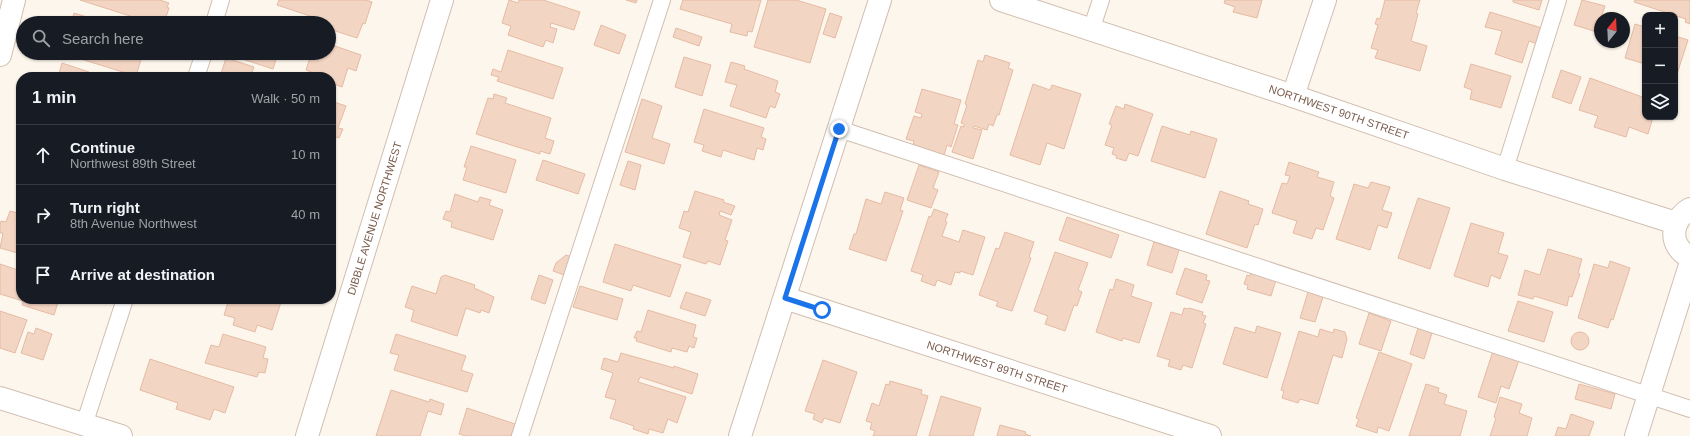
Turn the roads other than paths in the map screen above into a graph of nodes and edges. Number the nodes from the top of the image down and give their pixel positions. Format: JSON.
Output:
{"nodes":[{"id":1,"x":14,"y":0,"type":"edge"},
{"id":2,"x":221,"y":0,"type":"edge"},
{"id":3,"x":442,"y":0,"type":"edge"},
{"id":4,"x":662,"y":0,"type":"edge"},
{"id":5,"x":880,"y":0,"type":"edge"},
{"id":6,"x":1001,"y":0,"type":"edge"},
{"id":7,"x":1101,"y":0,"type":"edge"},
{"id":8,"x":1325,"y":0,"type":"edge"},
{"id":9,"x":1558,"y":0,"type":"edge"},
{"id":10,"x":216,"y":16,"type":"edge"},
{"id":11,"x":1091,"y":30,"type":"junction"},
{"id":12,"x":0,"y":55,"type":"edge"},
{"id":13,"x":202,"y":60,"type":"edge"},
{"id":14,"x":198,"y":72,"type":"edge"},
{"id":15,"x":1293,"y":96,"type":"junction"},
{"id":16,"x":839,"y":129,"type":"junction"},
{"id":17,"x":1505,"y":169,"type":"junction"},
{"id":18,"x":1683,"y":216,"type":"edge"},
{"id":19,"x":1690,"y":258,"type":"edge"},
{"id":20,"x":1690,"y":265,"type":"edge"},
{"id":21,"x":785,"y":298,"type":"junction"},
{"id":22,"x":123,"y":304,"type":"edge"},
{"id":23,"x":1648,"y":395,"type":"junction"},
{"id":24,"x":0,"y":398,"type":"edge"},
{"id":25,"x":1690,"y":409,"type":"edge"},
{"id":26,"x":84,"y":425,"type":"junction"},
{"id":27,"x":121,"y":436,"type":"edge"},
{"id":28,"x":306,"y":436,"type":"edge"},
{"id":29,"x":520,"y":436,"type":"edge"},
{"id":30,"x":740,"y":436,"type":"edge"},
{"id":31,"x":1210,"y":436,"type":"edge"},
{"id":32,"x":1636,"y":436,"type":"edge"}],
"edges":[{"from":1,"to":12,"type":"street"},
{"from":2,"to":10,"type":"lane"},
{"from":3,"to":28,"type":"street","name":"DIBBLE AVENUE NORTHWEST"},
{"from":4,"to":29,"type":"lane"},
{"from":5,"to":16,"type":"street"},
{"from":6,"to":11,"type":"street","name":"NORTHWEST 90TH STREET"},
{"from":7,"to":11,"type":"lane"},
{"from":8,"to":15,"type":"street"},
{"from":9,"to":17,"type":"lane"},
{"from":11,"to":15,"type":"street","name":"NORTHWEST 90TH STREET"},
{"from":13,"to":14,"type":"lane"},
{"from":15,"to":17,"type":"street","name":"NORTHWEST 90TH STREET"},
{"from":16,"to":21,"type":"street"},
{"from":16,"to":23,"type":"lane"},
{"from":17,"to":18,"type":"street","name":"NORTHWEST 90TH STREET"},
{"from":18,"to":19,"type":"street"},
{"from":20,"to":23,"type":"street"},
{"from":21,"to":30,"type":"street"},
{"from":21,"to":31,"type":"street","name":"NORTHWEST 89TH STREET"},
{"from":22,"to":26,"type":"lane"},
{"from":23,"to":25,"type":"lane"},
{"from":23,"to":32,"type":"street"},
{"from":24,"to":26,"type":"street"},
{"from":26,"to":27,"type":"street"}]}
